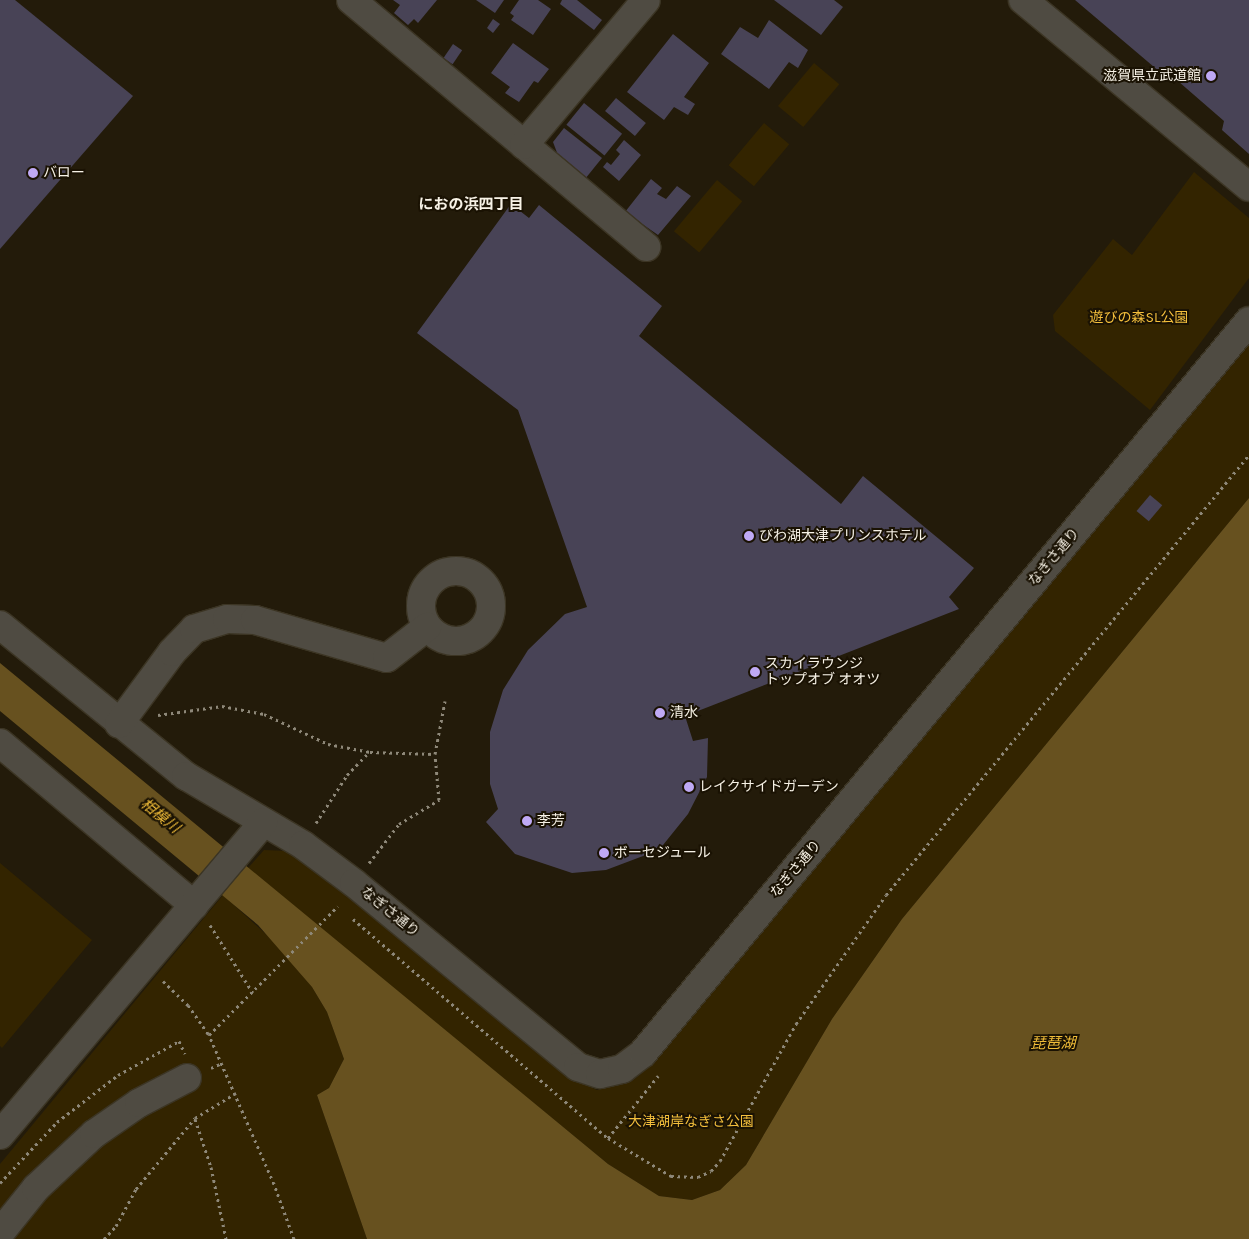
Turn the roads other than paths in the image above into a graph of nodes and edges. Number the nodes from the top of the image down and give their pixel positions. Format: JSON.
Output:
{"nodes":[{"id":1,"x":352,"y":0,"type":"edge"},
{"id":2,"x":646,"y":0,"type":"edge"},
{"id":3,"x":1023,"y":0,"type":"edge"},
{"id":4,"x":524,"y":145,"type":"junction"},
{"id":5,"x":1249,"y":187,"type":"edge"},
{"id":6,"x":646,"y":246,"type":"dead end"},
{"id":7,"x":1249,"y":321,"type":"edge"},
{"id":8,"x":0,"y":624,"type":"edge"},
{"id":9,"x":427,"y":627,"type":"dead end"},
{"id":10,"x":119,"y":724,"type":"junction"},
{"id":11,"x":0,"y":743,"type":"edge"},
{"id":12,"x":264,"y":822,"type":"junction"},
{"id":13,"x":201,"y":898,"type":"junction"},
{"id":14,"x":187,"y":1078,"type":"dead end"},
{"id":15,"x":0,"y":1135,"type":"edge"},
{"id":16,"x":0,"y":1232,"type":"edge"}],
"edges":[{"from":1,"to":4,"type":"street"},
{"from":2,"to":4,"type":"street"},
{"from":3,"to":5,"type":"street"},
{"from":4,"to":6,"type":"street"},
{"from":7,"to":12,"type":"street","name":"なぎさ通り"},
{"from":8,"to":10,"type":"street","name":"なぎさ通り"},
{"from":9,"to":10,"type":"street"},
{"from":10,"to":12,"type":"street","name":"なぎさ通り"},
{"from":11,"to":13,"type":"street"},
{"from":12,"to":13,"type":"street"},
{"from":13,"to":15,"type":"street"},
{"from":14,"to":16,"type":"street"}]}
